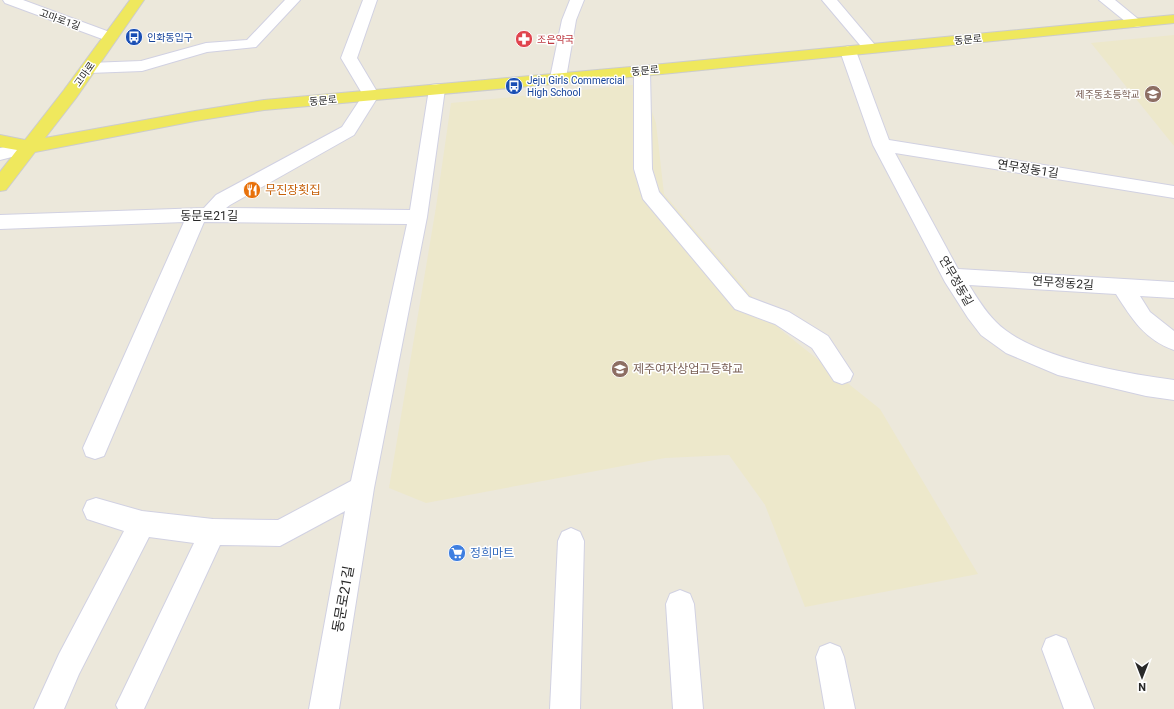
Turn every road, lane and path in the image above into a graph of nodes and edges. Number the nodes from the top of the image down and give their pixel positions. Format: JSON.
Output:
{"nodes":[{"id":1,"x":10,"y":0,"type":"edge"},
{"id":2,"x":137,"y":0,"type":"edge"},
{"id":3,"x":293,"y":0,"type":"edge"},
{"id":4,"x":370,"y":0,"type":"edge"},
{"id":5,"x":577,"y":0,"type":"edge"},
{"id":6,"x":829,"y":0,"type":"edge"},
{"id":7,"x":1106,"y":0,"type":"edge"},
{"id":8,"x":1174,"y":19,"type":"edge"},
{"id":9,"x":1136,"y":23,"type":"junction"},
{"id":10,"x":110,"y":37,"type":"junction"},
{"id":11,"x":870,"y":48,"type":"junction"},
{"id":12,"x":848,"y":51,"type":"junction"},
{"id":13,"x":89,"y":68,"type":"junction"},
{"id":14,"x":642,"y":71,"type":"junction"},
{"id":15,"x":558,"y":78,"type":"junction"},
{"id":16,"x":437,"y":89,"type":"junction"},
{"id":17,"x":371,"y":95,"type":"junction"},
{"id":18,"x":0,"y":141,"type":"edge"},
{"id":19,"x":882,"y":145,"type":"junction"},
{"id":20,"x":29,"y":147,"type":"junction"},
{"id":21,"x":0,"y":154,"type":"edge"},
{"id":22,"x":0,"y":185,"type":"edge"},
{"id":23,"x":1174,"y":192,"type":"edge"},
{"id":24,"x":203,"y":215,"type":"junction"},
{"id":25,"x":418,"y":217,"type":"junction"},
{"id":26,"x":0,"y":222,"type":"edge"},
{"id":27,"x":952,"y":276,"type":"junction"},
{"id":28,"x":1122,"y":286,"type":"junction"},
{"id":29,"x":1174,"y":290,"type":"edge"},
{"id":30,"x":1174,"y":341,"type":"edge"},
{"id":31,"x":842,"y":374,"type":"dead end"},
{"id":32,"x":1174,"y":390,"type":"edge"},
{"id":33,"x":95,"y":448,"type":"dead end"},
{"id":34,"x":362,"y":488,"type":"junction"},
{"id":35,"x":96,"y":510,"type":"dead end"},
{"id":36,"x":142,"y":524,"type":"junction"},
{"id":37,"x":213,"y":532,"type":"junction"},
{"id":38,"x":571,"y":541,"type":"dead end"},
{"id":39,"x":680,"y":604,"type":"dead end"},
{"id":40,"x":1056,"y":649,"type":"dead end"},
{"id":41,"x":830,"y":657,"type":"dead end"},
{"id":42,"x":131,"y":705,"type":"dead end"},
{"id":43,"x":48,"y":709,"type":"edge"},
{"id":44,"x":324,"y":709,"type":"edge"},
{"id":45,"x":565,"y":709,"type":"edge"},
{"id":46,"x":688,"y":709,"type":"edge"},
{"id":47,"x":840,"y":709,"type":"edge"},
{"id":48,"x":1079,"y":709,"type":"edge"}],
"edges":[{"from":1,"to":10,"type":"street","name":"고마로1길"},
{"from":2,"to":10,"type":"main road","name":"고마로"},
{"from":3,"to":13,"type":"street"},
{"from":4,"to":17,"type":"street"},
{"from":5,"to":15,"type":"street"},
{"from":6,"to":11,"type":"street"},
{"from":7,"to":9,"type":"street"},
{"from":8,"to":9,"type":"main road","name":"동문로"},
{"from":9,"to":11,"type":"main road","name":"동문로"},
{"from":10,"to":13,"type":"main road","name":"고마로"},
{"from":11,"to":12,"type":"main road","name":"동문로"},
{"from":12,"to":14,"type":"main road","name":"동문로"},
{"from":12,"to":19,"type":"street","name":"연무정동길"},
{"from":13,"to":20,"type":"main road","name":"고마로"},
{"from":14,"to":15,"type":"main road","name":"동문로"},
{"from":14,"to":31,"type":"street"},
{"from":15,"to":16,"type":"main road","name":"동문로"},
{"from":16,"to":17,"type":"main road","name":"동문로"},
{"from":16,"to":25,"type":"street","name":"동문로21길"},
{"from":17,"to":20,"type":"main road","name":"동문로"},
{"from":17,"to":24,"type":"street"},
{"from":18,"to":20,"type":"main road","name":"동문로"},
{"from":19,"to":23,"type":"street","name":"연무정동1길"},
{"from":19,"to":27,"type":"street","name":"연무정동길"},
{"from":20,"to":21,"type":"street"},
{"from":20,"to":22,"type":"main road","name":"고마로"},
{"from":24,"to":25,"type":"street","name":"동문로21길"},
{"from":24,"to":26,"type":"street","name":"동문로21길"},
{"from":24,"to":33,"type":"street"},
{"from":25,"to":34,"type":"street","name":"동문로21길"},
{"from":27,"to":28,"type":"street","name":"연무정동2길"},
{"from":27,"to":32,"type":"street","name":"연무정동길"},
{"from":28,"to":29,"type":"street","name":"연무정동2길"},
{"from":28,"to":30,"type":"street"},
{"from":34,"to":37,"type":"street"},
{"from":34,"to":44,"type":"street","name":"동문로21길"},
{"from":35,"to":36,"type":"street"},
{"from":36,"to":37,"type":"street"},
{"from":36,"to":43,"type":"street"},
{"from":37,"to":42,"type":"street"},
{"from":38,"to":45,"type":"street"},
{"from":39,"to":46,"type":"street"},
{"from":40,"to":48,"type":"street"},
{"from":41,"to":47,"type":"street"}]}
